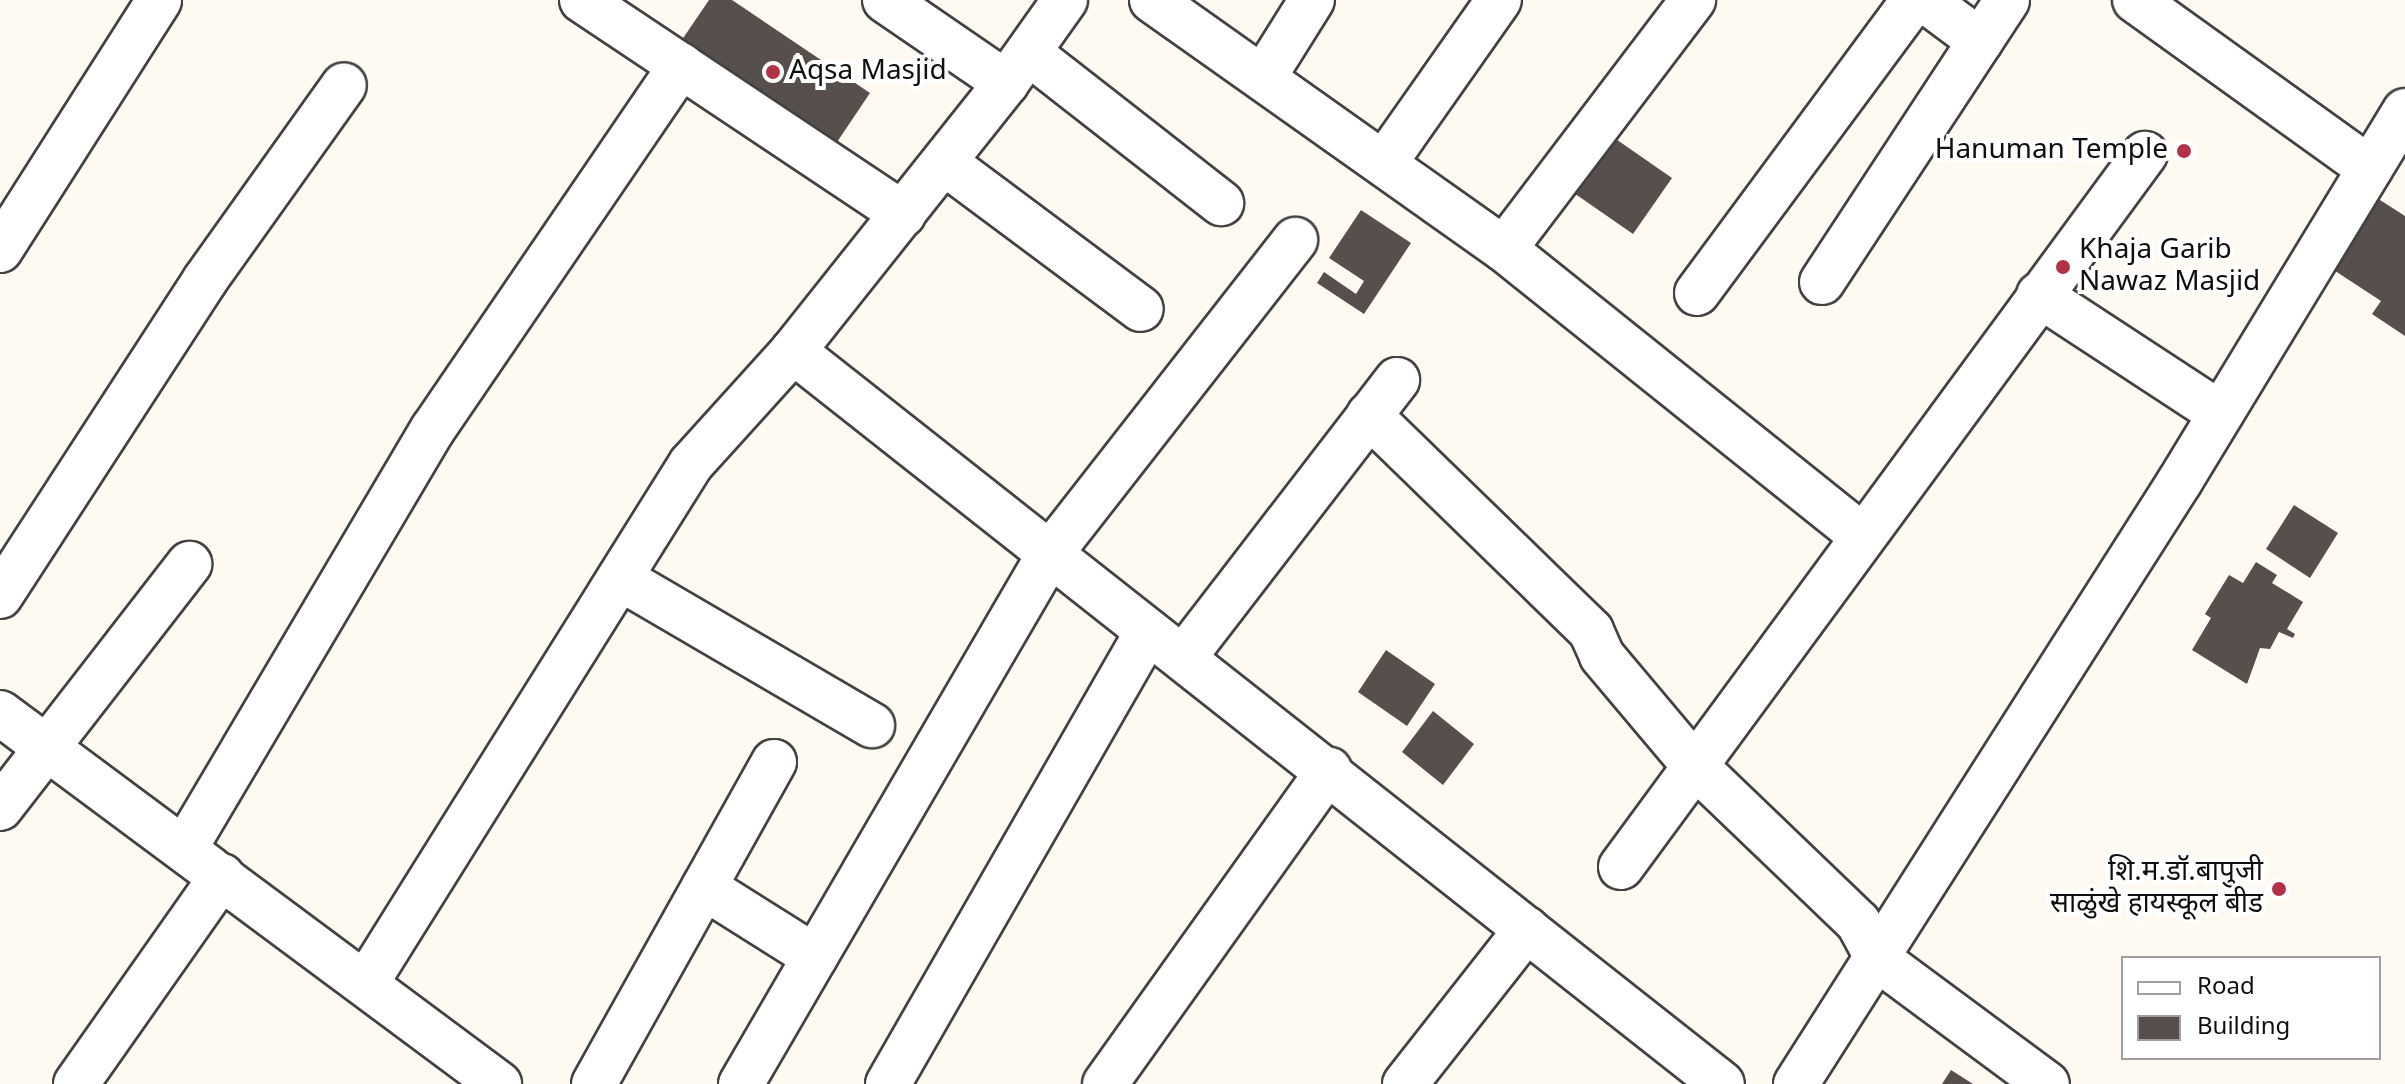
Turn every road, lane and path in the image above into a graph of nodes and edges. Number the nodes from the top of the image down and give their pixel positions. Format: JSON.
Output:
{"nodes":[{"id":1,"x":159,"y":0,"type":"edge"},
{"id":2,"x":582,"y":0,"type":"edge"},
{"id":3,"x":885,"y":0,"type":"edge"},
{"id":4,"x":1065,"y":0,"type":"edge"},
{"id":5,"x":1152,"y":0,"type":"edge"},
{"id":6,"x":1312,"y":0,"type":"edge"},
{"id":7,"x":1499,"y":0,"type":"edge"},
{"id":8,"x":1693,"y":0,"type":"edge"},
{"id":9,"x":1914,"y":0,"type":"edge"},
{"id":10,"x":1925,"y":0,"type":"edge"},
{"id":11,"x":2007,"y":0,"type":"edge"},
{"id":12,"x":2135,"y":0,"type":"edge"},
{"id":13,"x":1980,"y":41,"type":"junction"},
{"id":14,"x":681,"y":66,"type":"junction"},
{"id":15,"x":1017,"y":68,"type":"junction"},
{"id":16,"x":1263,"y":78,"type":"junction"},
{"id":17,"x":344,"y":85,"type":"dead end"},
{"id":18,"x":2405,"y":111,"type":"edge"},
{"id":19,"x":2145,"y":154,"type":"dead end"},
{"id":20,"x":1385,"y":162,"type":"junction"},
{"id":21,"x":945,"y":163,"type":"junction"},
{"id":22,"x":2370,"y":169,"type":"junction"},
{"id":23,"x":1221,"y":203,"type":"dead end"},
{"id":24,"x":903,"y":214,"type":"junction"},
{"id":25,"x":1295,"y":240,"type":"dead end"},
{"id":26,"x":1504,"y":249,"type":"junction"},
{"id":27,"x":0,"y":250,"type":"edge"},
{"id":28,"x":1822,"y":282,"type":"dead end"},
{"id":29,"x":1697,"y":293,"type":"dead end"},
{"id":30,"x":2039,"y":295,"type":"junction"},
{"id":31,"x":1141,"y":309,"type":"dead end"},
{"id":32,"x":793,"y":351,"type":"junction"},
{"id":33,"x":1397,"y":380,"type":"dead end"},
{"id":34,"x":2221,"y":414,"type":"junction"},
{"id":35,"x":1369,"y":415,"type":"junction"},
{"id":36,"x":1861,"y":535,"type":"junction"},
{"id":37,"x":1049,"y":555,"type":"junction"},
{"id":38,"x":189,"y":564,"type":"dead end"},
{"id":39,"x":620,"y":578,"type":"junction"},
{"id":40,"x":0,"y":596,"type":"edge"},
{"id":41,"x":1148,"y":631,"type":"junction"},
{"id":42,"x":1183,"y":658,"type":"junction"},
{"id":43,"x":0,"y":713,"type":"edge"},
{"id":44,"x":872,"y":725,"type":"dead end"},
{"id":45,"x":45,"y":746,"type":"junction"},
{"id":46,"x":774,"y":762,"type":"dead end"},
{"id":47,"x":1693,"y":764,"type":"junction"},
{"id":48,"x":1329,"y":770,"type":"junction"},
{"id":49,"x":0,"y":808,"type":"edge"},
{"id":50,"x":185,"y":848,"type":"junction"},
{"id":51,"x":1621,"y":867,"type":"dead end"},
{"id":52,"x":222,"y":876,"type":"junction"},
{"id":53,"x":704,"y":887,"type":"junction"},
{"id":54,"x":1527,"y":929,"type":"junction"},
{"id":55,"x":815,"y":957,"type":"junction"},
{"id":56,"x":1878,"y":959,"type":"junction"},
{"id":57,"x":366,"y":983,"type":"junction"},
{"id":58,"x":76,"y":1084,"type":"edge"},
{"id":59,"x":499,"y":1084,"type":"edge"},
{"id":60,"x":594,"y":1084,"type":"edge"},
{"id":61,"x":741,"y":1084,"type":"edge"},
{"id":62,"x":888,"y":1084,"type":"edge"},
{"id":63,"x":1105,"y":1084,"type":"edge"},
{"id":64,"x":1405,"y":1084,"type":"edge"},
{"id":65,"x":1722,"y":1084,"type":"edge"},
{"id":66,"x":1796,"y":1084,"type":"edge"},
{"id":67,"x":2047,"y":1084,"type":"edge"}],
"edges":[{"from":1,"to":27,"type":"street"},
{"from":2,"to":14,"type":"street"},
{"from":3,"to":15,"type":"street"},
{"from":4,"to":15,"type":"street"},
{"from":5,"to":16,"type":"street"},
{"from":6,"to":16,"type":"street"},
{"from":7,"to":20,"type":"street"},
{"from":8,"to":26,"type":"street"},
{"from":9,"to":29,"type":"street"},
{"from":10,"to":13,"type":"street"},
{"from":11,"to":13,"type":"street"},
{"from":12,"to":22,"type":"street"},
{"from":13,"to":28,"type":"street"},
{"from":14,"to":24,"type":"street"},
{"from":14,"to":50,"type":"street"},
{"from":15,"to":21,"type":"street"},
{"from":15,"to":23,"type":"street"},
{"from":16,"to":20,"type":"street"},
{"from":17,"to":40,"type":"street"},
{"from":18,"to":22,"type":"street"},
{"from":19,"to":30,"type":"street"},
{"from":20,"to":26,"type":"street"},
{"from":21,"to":24,"type":"street"},
{"from":21,"to":31,"type":"street"},
{"from":22,"to":34,"type":"street"},
{"from":24,"to":32,"type":"street"},
{"from":25,"to":37,"type":"street"},
{"from":26,"to":36,"type":"street"},
{"from":30,"to":34,"type":"street"},
{"from":30,"to":36,"type":"street"},
{"from":32,"to":37,"type":"street"},
{"from":32,"to":39,"type":"street"},
{"from":33,"to":35,"type":"street"},
{"from":34,"to":56,"type":"street"},
{"from":35,"to":42,"type":"street"},
{"from":35,"to":47,"type":"street"},
{"from":36,"to":47,"type":"street"},
{"from":37,"to":41,"type":"street"},
{"from":37,"to":55,"type":"street"},
{"from":38,"to":45,"type":"street"},
{"from":39,"to":44,"type":"street"},
{"from":39,"to":57,"type":"street"},
{"from":41,"to":42,"type":"street"},
{"from":41,"to":62,"type":"street"},
{"from":42,"to":48,"type":"street"},
{"from":43,"to":45,"type":"street"},
{"from":45,"to":49,"type":"street"},
{"from":45,"to":50,"type":"street"},
{"from":46,"to":53,"type":"street"},
{"from":47,"to":51,"type":"street"},
{"from":47,"to":56,"type":"street"},
{"from":48,"to":54,"type":"street"},
{"from":48,"to":63,"type":"street"},
{"from":50,"to":52,"type":"street"},
{"from":52,"to":57,"type":"street"},
{"from":52,"to":58,"type":"street"},
{"from":53,"to":55,"type":"street"},
{"from":53,"to":60,"type":"street"},
{"from":54,"to":64,"type":"street"},
{"from":54,"to":65,"type":"street"},
{"from":55,"to":61,"type":"street"},
{"from":56,"to":66,"type":"street"},
{"from":56,"to":67,"type":"street"},
{"from":57,"to":59,"type":"street"}]}
